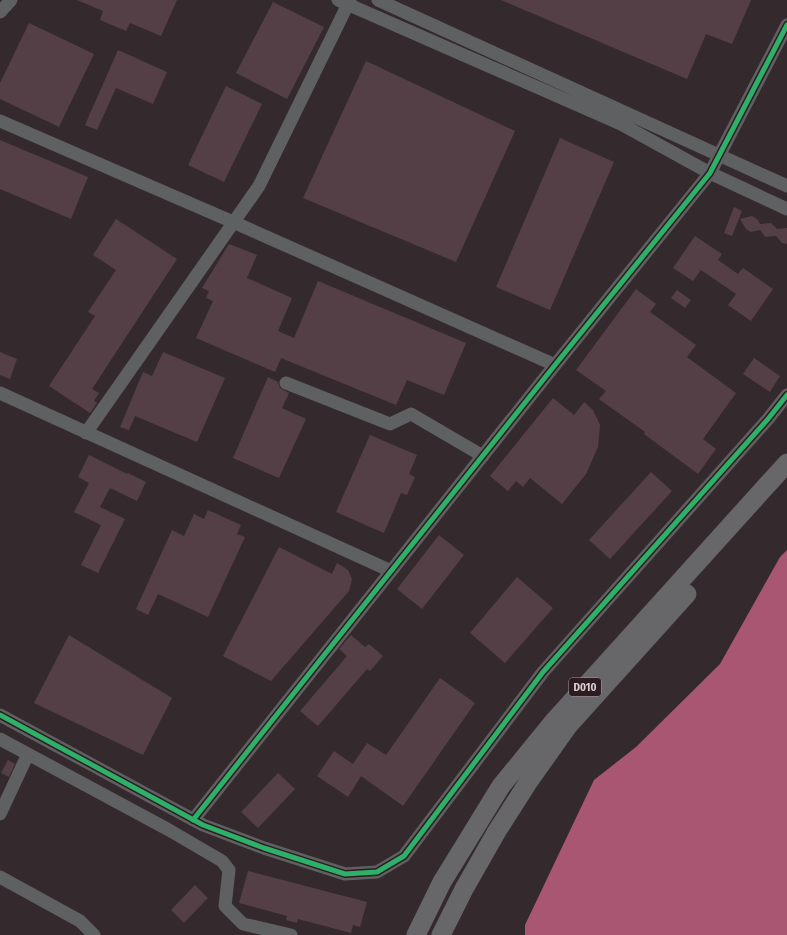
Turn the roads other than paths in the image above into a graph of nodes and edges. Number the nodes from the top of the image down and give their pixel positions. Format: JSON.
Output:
{"nodes":[{"id":1,"x":11,"y":0,"type":"edge"},
{"id":2,"x":378,"y":0,"type":"edge"},
{"id":3,"x":346,"y":1,"type":"edge"},
{"id":4,"x":0,"y":12,"type":"edge"},
{"id":5,"x":787,"y":24,"type":"edge"},
{"id":6,"x":0,"y":121,"type":"edge"},
{"id":7,"x":719,"y":156,"type":"junction"},
{"id":8,"x":710,"y":174,"type":"junction"},
{"id":9,"x":787,"y":186,"type":"edge"},
{"id":10,"x":787,"y":209,"type":"edge"},
{"id":11,"x":233,"y":222,"type":"junction"},
{"id":12,"x":555,"y":365,"type":"junction"},
{"id":13,"x":286,"y":383,"type":"dead end"},
{"id":14,"x":0,"y":393,"type":"edge"},
{"id":15,"x":787,"y":395,"type":"edge"},
{"id":16,"x":86,"y":432,"type":"junction"},
{"id":17,"x":483,"y":456,"type":"junction"},
{"id":18,"x":787,"y":463,"type":"edge"},
{"id":19,"x":787,"y":483,"type":"edge"},
{"id":20,"x":391,"y":571,"type":"junction"},
{"id":21,"x":0,"y":715,"type":"edge"},
{"id":22,"x":0,"y":739,"type":"edge"},
{"id":23,"x":28,"y":754,"type":"junction"},
{"id":24,"x":0,"y":814,"type":"edge"},
{"id":25,"x":193,"y":820,"type":"junction"},
{"id":26,"x":0,"y":877,"type":"edge"},
{"id":27,"x":94,"y":935,"type":"edge"},
{"id":28,"x":291,"y":935,"type":"edge"},
{"id":29,"x":416,"y":935,"type":"edge"},
{"id":30,"x":441,"y":935,"type":"edge"}],
"edges":[{"from":1,"to":4,"type":"street"},
{"from":2,"to":7,"type":"street"},
{"from":3,"to":8,"type":"street"},
{"from":3,"to":11,"type":"street"},
{"from":5,"to":7,"type":"street"},
{"from":6,"to":11,"type":"street"},
{"from":7,"to":8,"type":"street"},
{"from":7,"to":9,"type":"street"},
{"from":8,"to":10,"type":"street"},
{"from":8,"to":12,"type":"street"},
{"from":11,"to":12,"type":"street"},
{"from":11,"to":16,"type":"street"},
{"from":12,"to":17,"type":"street"},
{"from":13,"to":17,"type":"street"},
{"from":14,"to":16,"type":"street"},
{"from":15,"to":25,"type":"street"},
{"from":16,"to":20,"type":"street"},
{"from":17,"to":20,"type":"street"},
{"from":18,"to":29,"type":"highway","number":"D010"},
{"from":19,"to":30,"type":"highway","number":"D010"},
{"from":20,"to":25,"type":"street"},
{"from":21,"to":25,"type":"street"},
{"from":22,"to":23,"type":"street"},
{"from":23,"to":24,"type":"street"},
{"from":23,"to":28,"type":"street"},
{"from":26,"to":27,"type":"street"}]}
